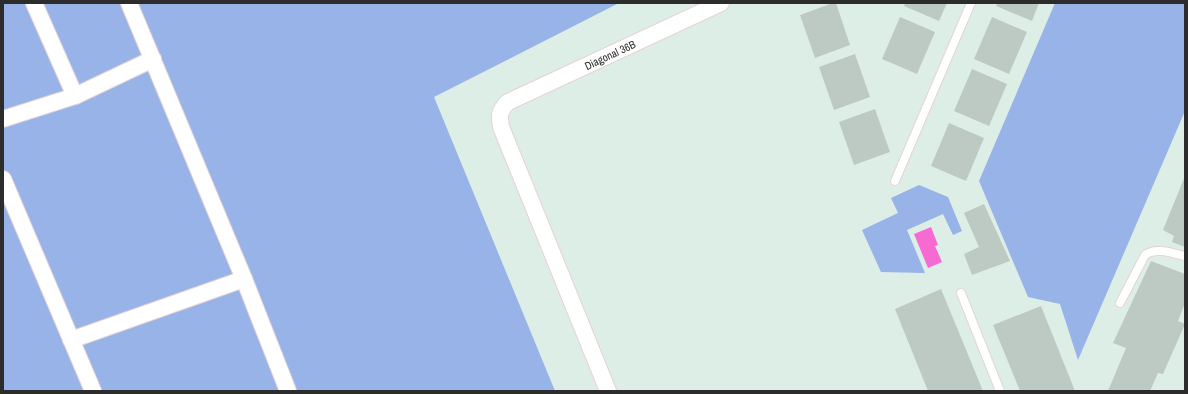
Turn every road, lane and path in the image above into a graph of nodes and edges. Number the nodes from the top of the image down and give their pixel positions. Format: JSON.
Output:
{"nodes":[{"id":1,"x":34,"y":3,"type":"edge"},
{"id":2,"x":129,"y":3,"type":"edge"},
{"id":3,"x":721,"y":3,"type":"edge"},
{"id":4,"x":971,"y":3,"type":"edge"},
{"id":5,"x":153,"y":59,"type":"junction"},
{"id":6,"x":75,"y":96,"type":"junction"},
{"id":7,"x":3,"y":120,"type":"edge"},
{"id":8,"x":3,"y":179,"type":"edge"},
{"id":9,"x":895,"y":181,"type":"dead end"},
{"id":10,"x":1185,"y":256,"type":"edge"},
{"id":11,"x":244,"y":279,"type":"junction"},
{"id":12,"x":961,"y":293,"type":"dead end"},
{"id":13,"x":1120,"y":303,"type":"dead end"},
{"id":14,"x":71,"y":340,"type":"junction"},
{"id":15,"x":93,"y":391,"type":"edge"},
{"id":16,"x":288,"y":391,"type":"edge"},
{"id":17,"x":608,"y":391,"type":"edge"},
{"id":18,"x":1000,"y":391,"type":"edge"}],
"edges":[{"from":1,"to":6,"type":"street"},
{"from":2,"to":5,"type":"street"},
{"from":3,"to":17,"type":"street","name":"Diagonal 36B"},
{"from":4,"to":9,"type":"lane"},
{"from":5,"to":6,"type":"street"},
{"from":5,"to":11,"type":"street"},
{"from":6,"to":7,"type":"street"},
{"from":8,"to":14,"type":"street"},
{"from":10,"to":13,"type":"lane"},
{"from":11,"to":14,"type":"street"},
{"from":11,"to":16,"type":"street"},
{"from":12,"to":18,"type":"lane"},
{"from":14,"to":15,"type":"street"}]}
